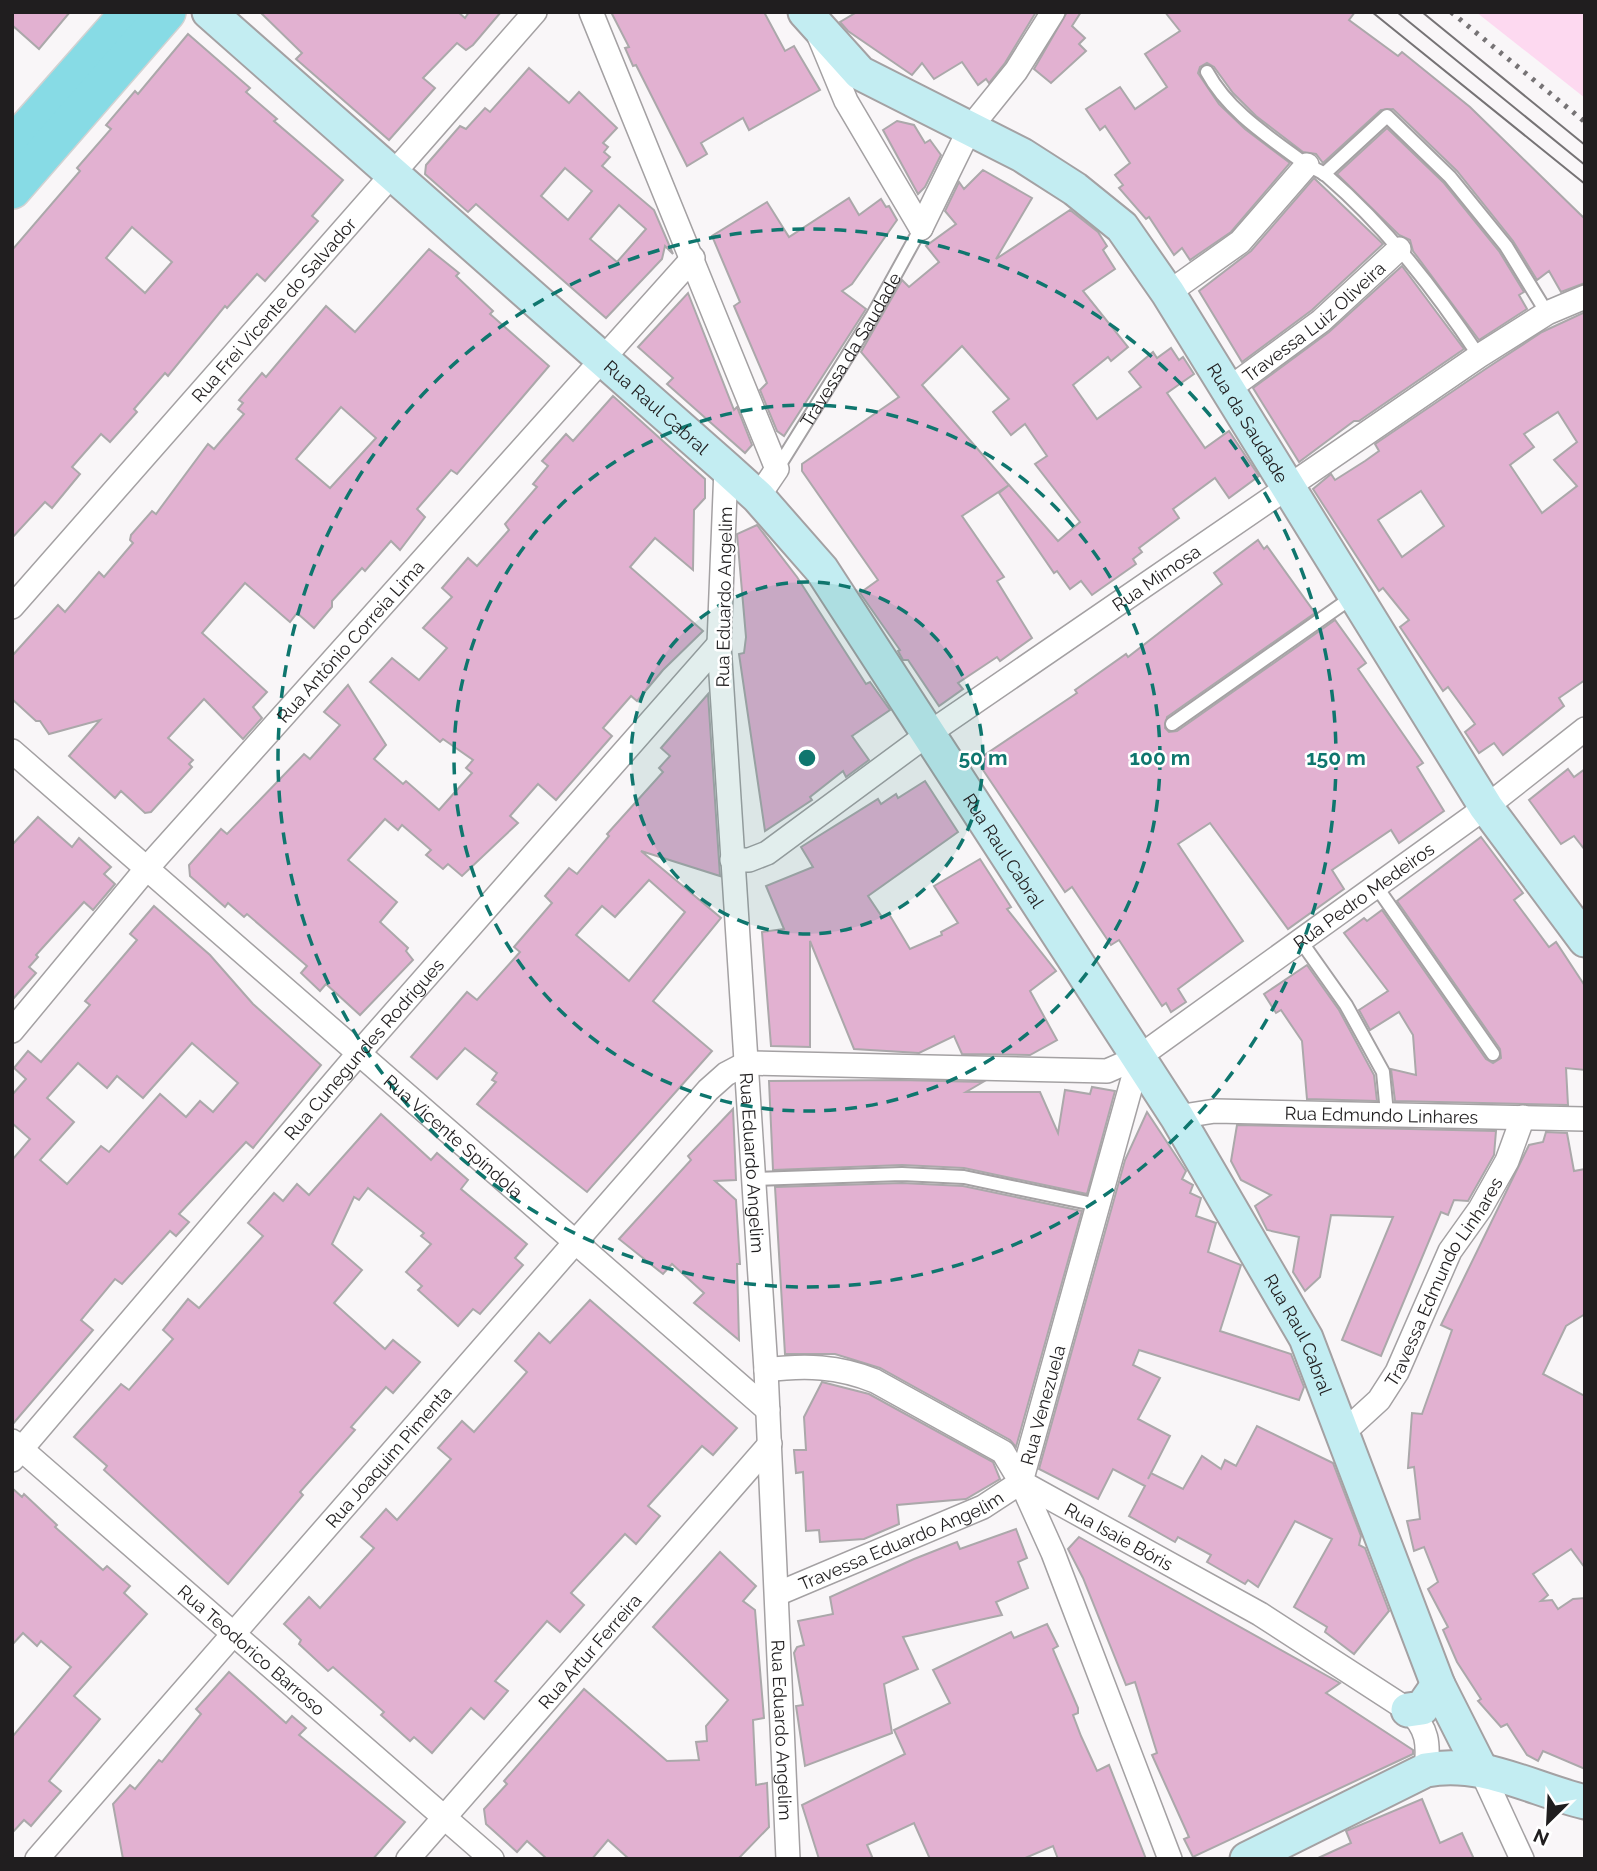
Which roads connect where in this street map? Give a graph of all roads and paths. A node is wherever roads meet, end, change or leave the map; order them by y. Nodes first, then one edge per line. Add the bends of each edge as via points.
1 (130, 12) edge
2 (167, 12) edge
3 (209, 12) edge
4 (535, 12) edge
5 (590, 12) edge
6 (1053, 12) edge
7 (810, 19) edge
8 (1208, 72) dead end
9 (970, 128) junction
10 (12, 146) edge
11 (1316, 169) junction
12 (393, 172) junction
13 (12, 190) edge
14 (920, 228) junction
15 (1399, 249) junction
16 (693, 258) junction
17 (1168, 293) junction
18 (1585, 297) edge
19 (1546, 313) junction
20 (1479, 356) junction
21 (603, 358) junction
22 (1226, 391) junction
23 (726, 468) junction
24 (777, 469) junction
25 (1289, 488) junction
26 (758, 497) junction
27 (1354, 595) junction
28 (12, 607) edge
29 (719, 644) junction
30 (1172, 724) dead end
31 (1585, 729) edge
32 (928, 734) junction
33 (12, 751) edge
34 (1486, 807) junction
35 (732, 860) junction
36 (147, 868) junction
37 (1376, 886) junction
38 (1300, 940) junction
39 (1585, 940) edge
40 (12, 1031) edge
41 (359, 1053) junction
42 (1493, 1054) dead end
43 (1139, 1057) junction
44 (747, 1063) junction
45 (1387, 1114) junction
46 (1177, 1117) junction
47 (1523, 1117) junction
48 (1585, 1119) edge
49 (754, 1180) junction
50 (1098, 1205) junction
51 (575, 1241) junction
52 (766, 1370) junction
53 (768, 1410) junction
54 (1343, 1433) junction
55 (770, 1444) junction
56 (15, 1450) edge
57 (1021, 1482) junction
58 (777, 1594) junction
59 (231, 1634) junction
60 (1438, 1685) junction
61 (1408, 1710) junction
62 (1480, 1768) junction
63 (1426, 1770) junction
64 (1585, 1802) edge
65 (445, 1817) junction
66 (784, 1855) edge
67 (37, 1859) edge
68 (408, 1859) edge
69 (492, 1859) edge
70 (1170, 1859) edge
71 (1247, 1859) edge
72 (1522, 1859) edge

1 - 10 main road
2 - 13 main road
3 - 12 main road, Rua Raul Cabral
4 - 12 street, Rua Frei Vicente do Salvador
5 - 16 street
6 - 9 street, Travessa da Saudade via 1016,71
7 - 9 main road, Rua da Saudade via 860,73
7 - 14 street via 846,101
8 - 11 lane via 1220,95
9 - 14 street, Travessa da Saudade
9 - 17 main road, Rua da Saudade via 1075,189 1122,227
11 - 15 lane
11 - 17 street via 1240,242
11 - 19 lane via 1387,116 1450,177 1498,236
12 - 21 main road, Rua Raul Cabral
12 - 28 street, Rua Frei Vicente do Salvador
14 - 24 lane, Travessa da Saudade via 873,315
15 - 20 lane via 1443,301
15 - 22 street, Travessa Luiz Oliveira via 1295,343
16 - 21 street, Rua Antônio Correia Lima
16 - 24 street
17 - 22 main road, Rua da Saudade
18 - 19 street, Rua Mimosa
19 - 20 street, Rua Mimosa
20 - 25 street, Rua Mimosa
21 - 23 main road, Rua Raul Cabral
21 - 36 street, Rua Antônio Correia Lima
22 - 25 main road, Rua da Saudade
23 - 26 main road, Rua Raul Cabral
23 - 29 street, Rua Eduardo Angelim
24 - 26 street, Rua Eduardo Angelim
25 - 27 main road, Rua da Saudade
25 - 32 street, Rua Mimosa
26 - 32 main road, Rua Raul Cabral via 822,570
27 - 30 lane
27 - 34 main road, Rua da Saudade
29 - 35 street, Rua Eduardo Angelim
29 - 41 street, Rua Cunegundes Rodrigues
31 - 34 street, Rua Pedro Medeiros
32 - 35 street, Rua Mimosa via 767,853
32 - 43 main road, Rua Raul Cabral
33 - 36 street, Rua Vicente Spíndola
34 - 37 street, Rua Pedro Medeiros
34 - 39 main road, Rua da Saudade
35 - 44 street, Rua Eduardo Angelim
36 - 40 street, Rua Antônio Correia Lima
36 - 41 street, Rua Vicente Spíndola
37 - 38 street, Rua Pedro Medeiros
37 - 42 lane
38 - 43 street, Rua Pedro Medeiros
38 - 45 lane via 1346,1005 1383,1072
41 - 51 street, Rua Vicente Spíndola
41 - 56 street, Rua Cunegundes Rodrigues
43 - 44 street via 1107,1071
43 - 46 main road, Rua Raul Cabral
43 - 50 street, Rua Venezuela
44 - 49 street, Rua Eduardo Angelim
44 - 51 street, Rua Joaquim Pimenta via 708,1090
45 - 46 street, Rua Edmundo Linhares via 1215,1111
45 - 47 street, Rua Edmundo Linhares
46 - 54 main road, Rua Raul Cabral via 1306,1338
47 - 48 street, Rua Edmundo Linhares
47 - 54 street, Travessa Edmundo Linhares via 1507,1161 1450,1251 1397,1372 1379,1400
49 - 50 lane via 902,1174 964,1177
49 - 52 street, Rua Eduardo Angelim
50 - 57 street, Rua Venezuela
51 - 53 street, Rua Vicente Spíndola
51 - 59 street, Rua Joaquim Pimenta
52 - 53 street, Rua Eduardo Angelim
52 - 57 street via 823,1367 875,1381 1003,1452
53 - 55 street, Rua Eduardo Angelim
54 - 60 main road, Rua Raul Cabral
55 - 58 street, Rua Eduardo Angelim
55 - 65 street, Rua Artur Ferreira
56 - 59 street, Rua Teodorico Barroso
57 - 58 street, Travessa Eduardo Angelim via 983,1507
57 - 61 street, Rua Isaie Bóris via 1260,1614
57 - 70 street, Rua Venezuela via 1054,1553
58 - 66 street, Rua Eduardo Angelim
59 - 65 street, Rua Teodorico Barroso
59 - 67 street, Rua Joaquim Pimenta
60 - 61 main road via 1422,1708
60 - 62 main road, Rua Raul Cabral
61 - 63 street, Rua Isaie Bóris via 1427,1734
62 - 63 main road
62 - 64 main road
62 - 72 street
63 - 71 main road
65 - 68 street, Rua Artur Ferreira
65 - 69 street, Rua Teodorico Barroso

